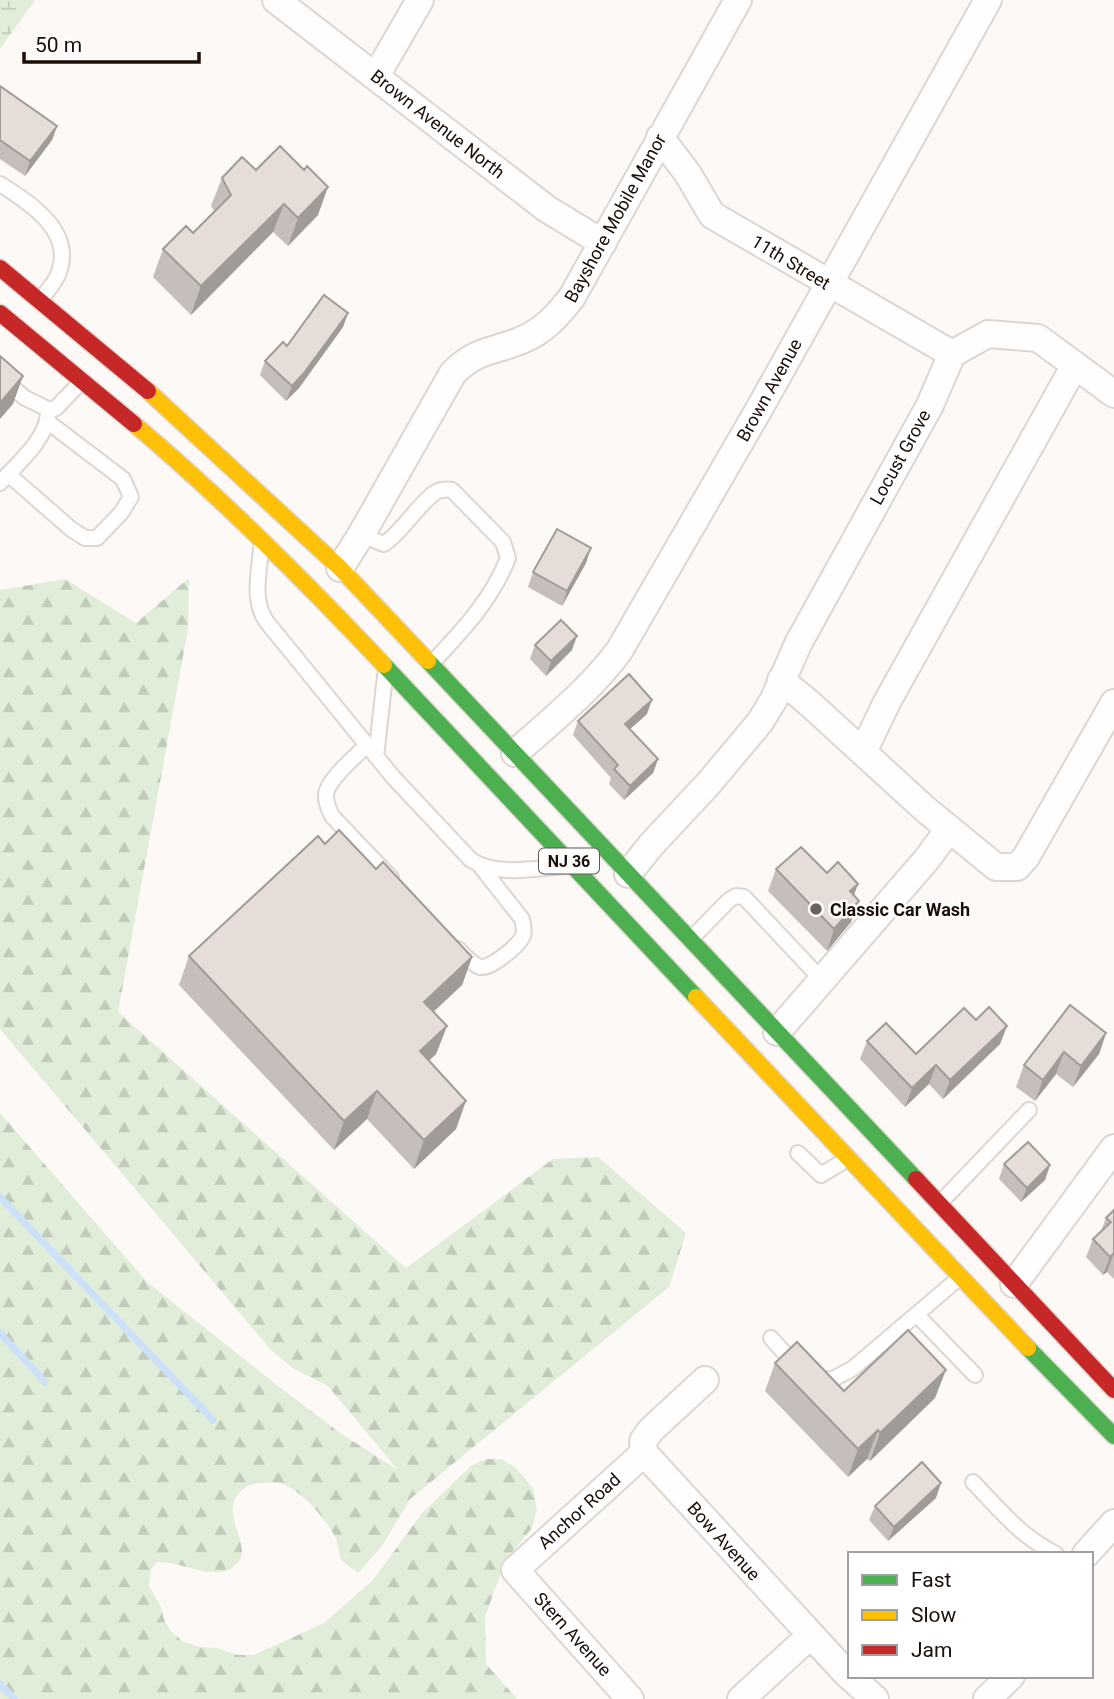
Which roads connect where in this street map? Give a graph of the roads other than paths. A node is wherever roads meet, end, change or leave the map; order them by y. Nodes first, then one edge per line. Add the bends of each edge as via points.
1 (276, 0) edge
2 (420, 0) edge
3 (738, 0) edge
4 (988, 0) edge
5 (376, 76) junction
6 (660, 138) junction
7 (0, 184) edge
8 (603, 243) junction
9 (0, 268) edge
10 (828, 284) junction
11 (40, 300) junction
12 (0, 313) edge
13 (952, 354) junction
14 (1075, 365) junction
15 (0, 377) edge
16 (83, 381) junction
17 (1114, 394) edge
18 (48, 416) junction
19 (4, 478) edge
20 (361, 535) junction
21 (262, 541) junction
22 (340, 568) junction
23 (431, 664) junction
24 (386, 668) junction
25 (781, 680) junction
26 (1114, 703) edge
27 (372, 751) junction
28 (863, 752) junction
29 (515, 753) junction
30 (949, 829) junction
31 (573, 866) junction
32 (481, 867) junction
33 (628, 874) junction
34 (405, 893) edge
35 (690, 940) junction
36 (451, 942) edge
37 (822, 980) junction
38 (777, 1032) junction
39 (1029, 1110) dead end
40 (1114, 1148) edge
41 (798, 1153) dead end
42 (848, 1158) junction
43 (939, 1204) junction
44 (960, 1277) junction
45 (1014, 1284) junction
46 (918, 1315) junction
47 (771, 1338) dead end
48 (975, 1374) dead end
49 (705, 1380) dead end
50 (1114, 1390) edge
51 (1114, 1436) edge
52 (644, 1453) junction
53 (973, 1482) dead end
54 (1114, 1524) edge
55 (1052, 1552) edge
56 (1088, 1552) edge
57 (515, 1570) joint
58 (811, 1635) junction
59 (848, 1675) edge
60 (852, 1678) edge
61 (1009, 1678) edge
62 (630, 1699) edge
63 (741, 1699) edge
64 (875, 1699) edge
65 (987, 1699) edge

1 - 5 street, Brown Avenue North
2 - 5 street
3 - 6 street, Bayshore Mobile Manor
4 - 10 street, Brown Avenue
5 - 8 street, Brown Avenue North via 547,209
6 - 8 street, Bayshore Mobile Manor
6 - 10 street, 11th Street via 712,215
7 - 11 lane via 32,205 55,230 63,255 59,275
8 - 20 street, Bayshore Mobile Manor via 558,316 525,339 466,360 453,373
9 - 11 highway, NJ 36
10 - 13 street, 11th Street
10 - 29 street, Brown Avenue via 619,651
11 - 22 highway, NJ 36 via 185,423
12 - 16 highway, NJ 36
13 - 14 street via 988,334 1038,338
13 - 25 street, Locust Grove
14 - 17 street
14 - 28 street
15 - 18 lane
16 - 18 lane
16 - 21 highway, NJ 36
18 - 19 lane via 33,446
18 - 19 lane via 122,480 131,497 121,513 97,538 85,538
20 - 22 street, Bayshore Mobile Manor
20 - 23 lane via 384,544 445,488 503,542 508,558 491,593
21 - 24 highway, NJ 36
21 - 27 lane via 259,609
22 - 23 highway, NJ 36
23 - 29 highway, NJ 36
24 - 27 lane
24 - 31 highway, NJ 36
25 - 28 street
25 - 33 street, Locust Grove via 760,722
26 - 30 street via 1017,867 996,867
27 - 32 lane
27 - 34 lane via 340,772 326,792 327,804 332,816
28 - 30 street
29 - 33 highway, NJ 36
30 - 37 street
31 - 32 lane
31 - 42 highway, NJ 36
32 - 36 lane via 522,919 522,937 493,966 480,967
33 - 35 highway, NJ 36
35 - 37 lane via 729,900 744,897
35 - 38 highway, NJ 36
37 - 38 street
38 - 43 highway, NJ 36
39 - 43 lane
40 - 45 street
41 - 42 lane via 821,1175
42 - 44 highway, NJ 36
43 - 45 highway, NJ 36
44 - 46 lane
44 - 51 highway, NJ 36
45 - 50 highway, NJ 36
46 - 47 lane via 833,1380 817,1381 802,1371
46 - 48 lane
49 - 52 street via 652,1430 643,1441
52 - 57 street, Anchor Road
52 - 58 street, Bow Avenue
53 - 55 lane via 1019,1531
54 - 56 street
57 - 62 street, Stern Avenue
58 - 59 street, Bow Avenue
58 - 63 street
60 - 64 street, Bow Avenue
61 - 65 street

